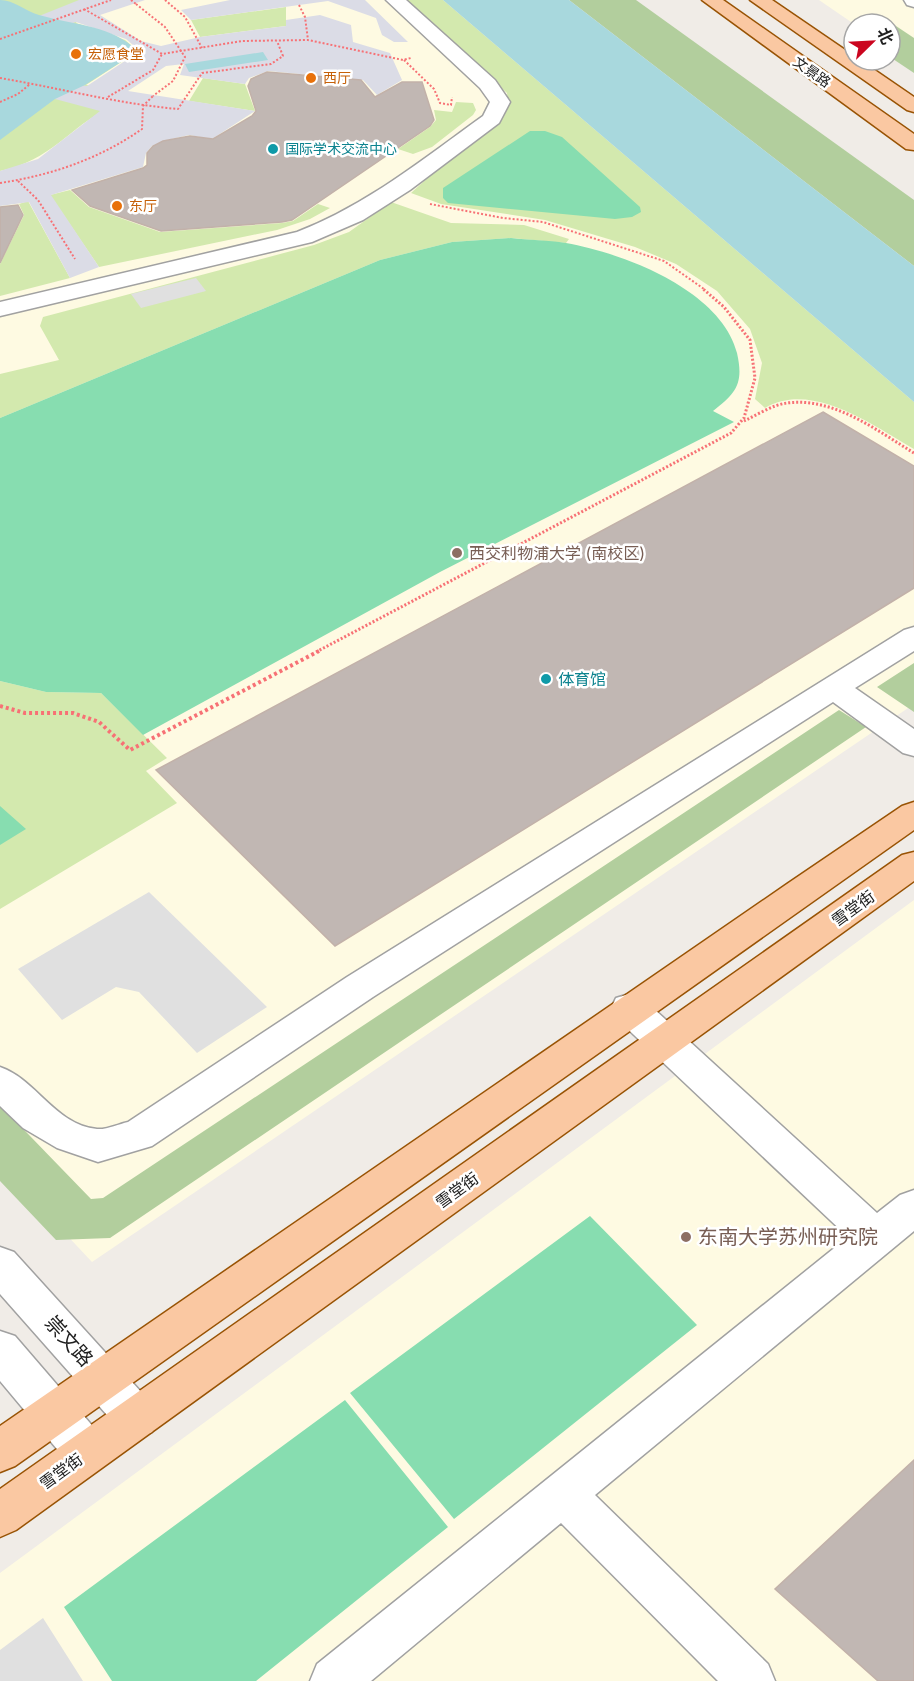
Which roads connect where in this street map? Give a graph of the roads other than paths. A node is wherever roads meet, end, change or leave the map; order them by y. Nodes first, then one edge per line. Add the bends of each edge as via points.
1 (395, 0) edge
2 (711, 0) edge
3 (759, 0) edge
4 (914, 106) edge
5 (914, 144) edge
6 (0, 309) edge
7 (914, 637) edge
8 (834, 688) junction
9 (914, 745) edge
10 (914, 814) edge
11 (914, 864) edge
12 (629, 1008) junction
13 (665, 1042) junction
14 (0, 1082) edge
15 (914, 1207) edge
16 (876, 1238) junction
17 (0, 1265) edge
18 (0, 1350) edge
19 (105, 1380) junction
20 (56, 1413) junction
21 (137, 1418) junction
22 (0, 1451) edge
23 (87, 1452) junction
24 (562, 1494) junction
25 (0, 1515) edge
26 (334, 1681) edge
27 (751, 1681) edge

1 - 6 street via 488,84 500,102 492,118 369,208 336,227
2 - 5 main road, 文景路
3 - 4 main road, 文景路
7 - 8 street
8 - 9 street
8 - 14 street via 360,987 139,1135 98,1146 70,1137 36,1117
10 - 12 main road
11 - 13 main road, 雪堂街
12 - 13 street
12 - 19 main road
13 - 16 street
13 - 21 main road, 雪堂街
15 - 16 street
16 - 24 street
17 - 19 street, 崇文路
18 - 20 street
19 - 20 main road
19 - 21 street, 崇文路
20 - 22 main road
20 - 23 street
21 - 23 main road, 雪堂街
23 - 25 main road, 雪堂街
24 - 26 street
24 - 27 street

